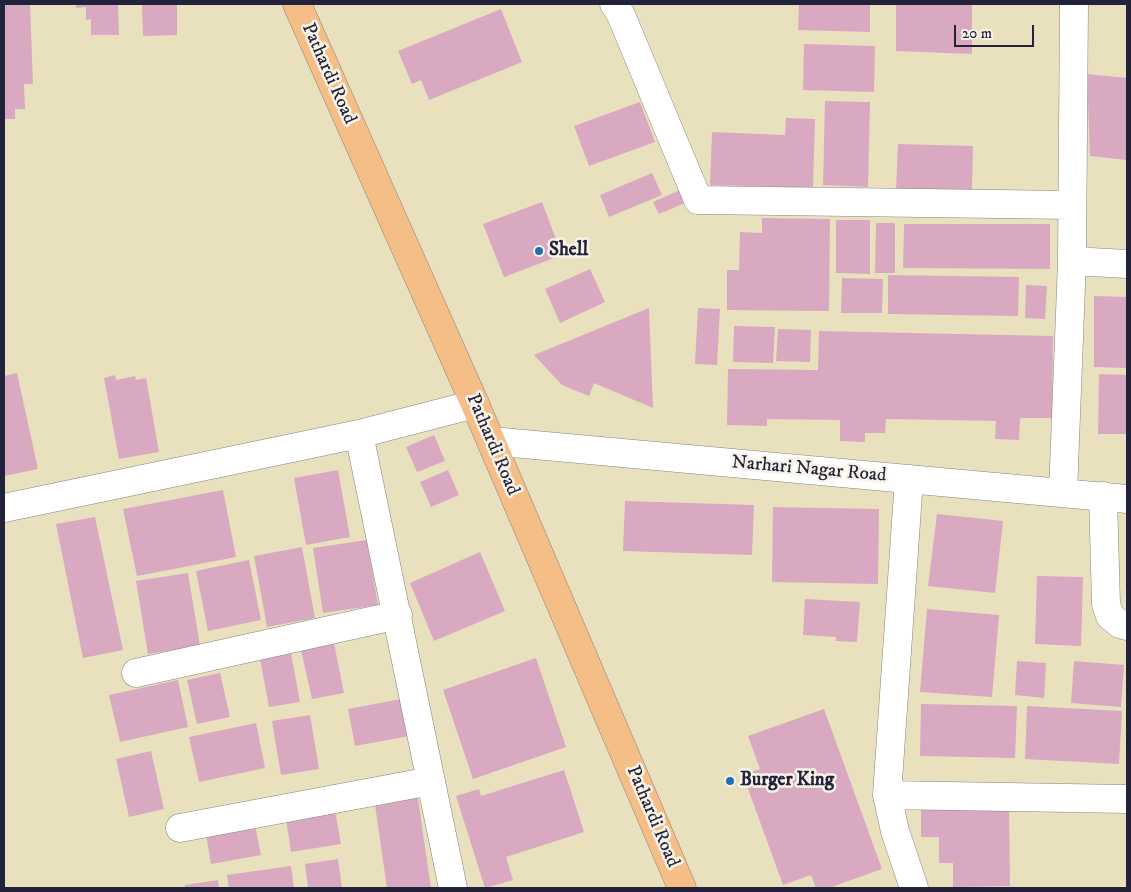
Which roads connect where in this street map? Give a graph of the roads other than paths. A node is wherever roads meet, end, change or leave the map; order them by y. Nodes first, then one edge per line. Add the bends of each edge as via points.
1 (297, 4) edge
2 (614, 4) edge
3 (1074, 4) edge
4 (1071, 205) junction
5 (1072, 261) junction
6 (1127, 264) edge
7 (475, 404) junction
8 (359, 434) junction
9 (491, 442) junction
10 (909, 479) junction
11 (1063, 493) junction
12 (1115, 498) edge
13 (4, 508) edge
14 (398, 615) junction
15 (1127, 626) edge
16 (136, 673) dead end
17 (431, 781) junction
18 (887, 795) junction
19 (1127, 799) edge
20 (180, 828) dead end
21 (453, 888) edge
22 (682, 888) edge
23 (914, 888) edge

1 - 7 main road, Pathardi Road
2 - 4 street via 622,16 698,200
3 - 4 street
4 - 5 street
5 - 6 street
5 - 11 street
7 - 8 street
7 - 9 main road, Pathardi Road
8 - 13 street
8 - 14 street
9 - 10 street, Narhari Nagar Road
9 - 22 main road, Pathardi Road
10 - 11 street, Narhari Nagar Road
10 - 18 street
11 - 12 street, Narhari Nagar Road
12 - 15 street via 1106,604 1110,616
14 - 16 street
14 - 17 street
17 - 20 street
17 - 21 street
18 - 19 street
18 - 23 street

